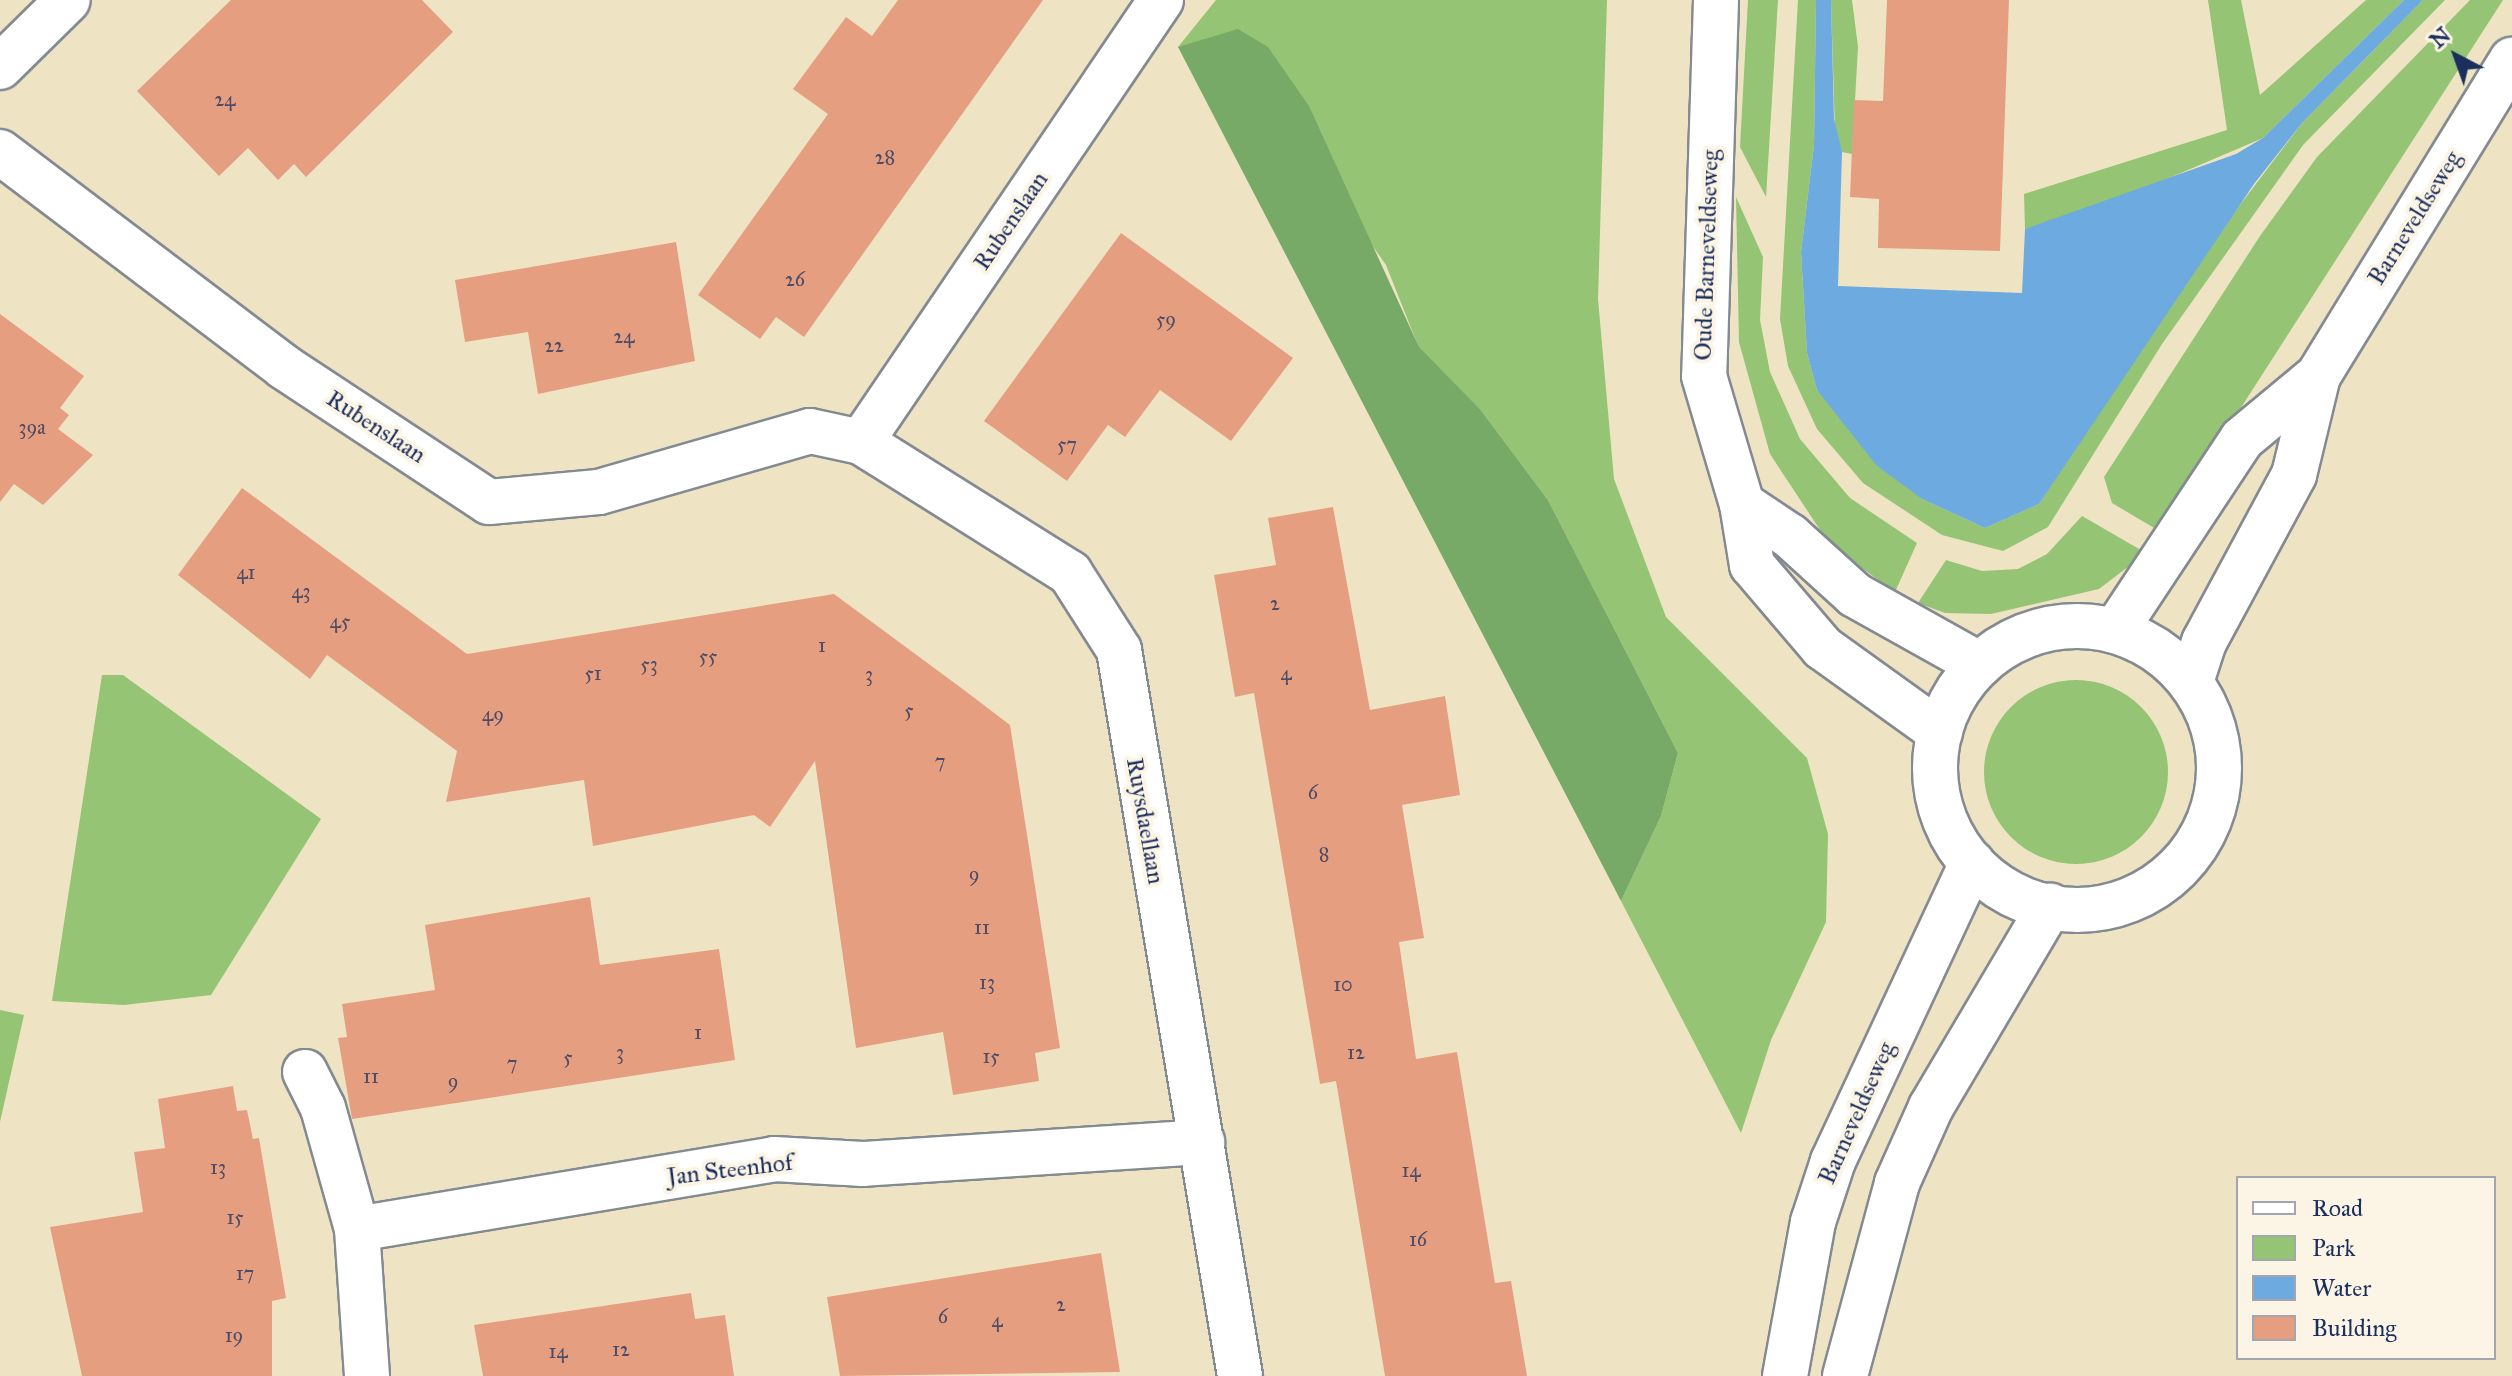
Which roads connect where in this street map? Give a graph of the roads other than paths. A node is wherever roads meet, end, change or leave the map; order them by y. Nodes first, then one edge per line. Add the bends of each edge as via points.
1 (68, 0) edge
2 (1161, 0) edge
3 (1716, 0) edge
4 (2512, 60) edge
5 (0, 67) edge
6 (0, 152) edge
7 (2318, 376) junction
8 (810, 431) joint
9 (861, 442) junction
10 (1742, 504) junction
11 (2115, 631) junction
12 (1980, 665) junction
13 (2191, 682) junction
14 (1940, 732) junction
15 (1972, 863) junction
16 (2050, 906) junction
17 (305, 1072) dead end
18 (1202, 1142) junction
19 (357, 1229) junction
20 (367, 1376) edge
21 (1240, 1376) edge
22 (1785, 1376) edge
23 (1845, 1376) edge

1 - 5 street
2 - 9 street, Rubenslaan
3 - 10 street, Oude Barneveldseweg via 1704,376
4 - 7 street, Barneveldseweg
6 - 8 street, Rubenslaan via 284,367 489,502 599,492
7 - 11 street, Barneveldseweg via 2242,439
7 - 13 street, Barneveldseweg via 2294,475 2204,642
8 - 9 street, Ruysdaellaan
9 - 18 street, Ruysdaellaan via 1070,573 1119,650
10 - 12 street via 1790,536 1855,595
10 - 14 street, Oude Barneveldseweg via 1752,565 1781,606 1823,648
11 - 12 street via 2057,627 2002,647
11 - 13 street via 2157,651
12 - 14 street
13 - 16 street via 2207,710 2220,773 2202,834 2169,876 2133,899 2102,908
14 - 15 street via 1937,794
15 - 16 street via 2009,893
15 - 22 street, Barneveldseweg via 1833,1161 1806,1252
16 - 23 street via 1931,1107 1897,1183
17 - 19 street via 323,1108
18 - 19 street, Jan Steenhof via 863,1164 774,1159
18 - 21 street, Ruysdaellaan
19 - 20 street

